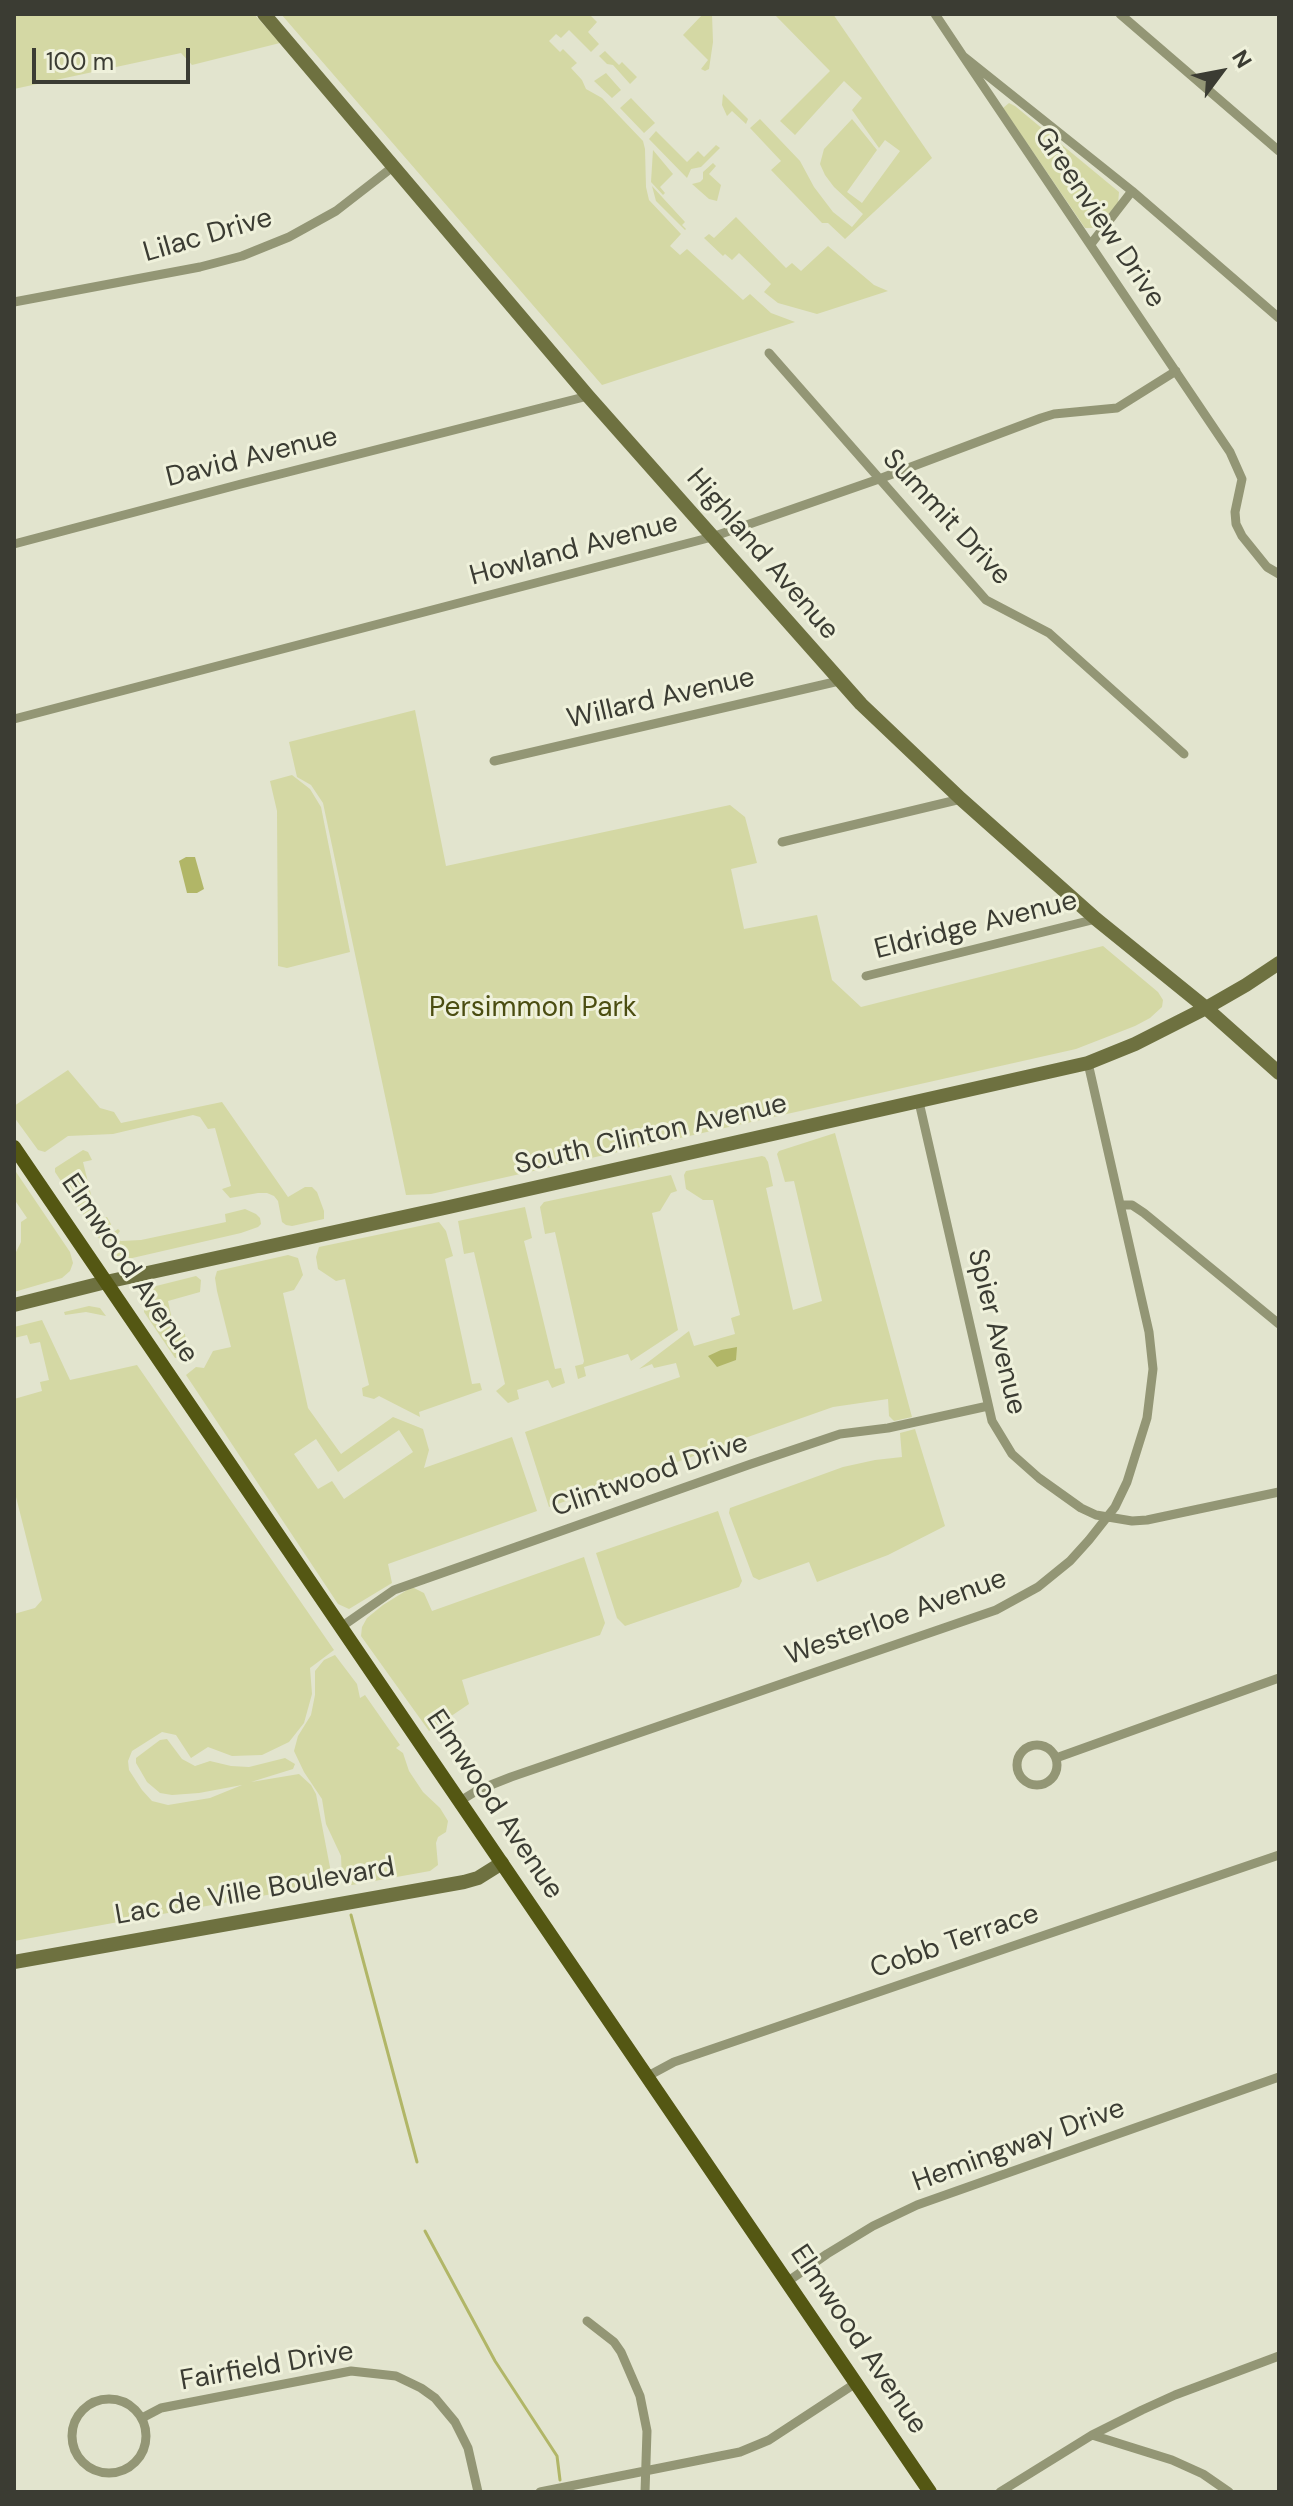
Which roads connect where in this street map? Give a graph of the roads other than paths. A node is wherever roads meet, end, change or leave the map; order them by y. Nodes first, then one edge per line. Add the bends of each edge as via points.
1 (264, 14) edge
2 (935, 14) edge
3 (1120, 14) edge
4 (963, 56) junction
5 (1279, 151) edge
6 (394, 166) junction
7 (1132, 191) junction
8 (1091, 244) junction
9 (14, 302) edge
10 (1279, 318) edge
11 (769, 353) dead end
12 (1176, 371) junction
13 (588, 396) junction
14 (879, 479) junction
15 (712, 537) junction
16 (14, 544) edge
17 (1279, 574) edge
18 (839, 681) junction
19 (14, 719) edge
20 (1184, 754) dead end
21 (494, 761) dead end
22 (961, 799) junction
23 (782, 842) dead end
24 (1096, 919) junction
25 (1279, 963) edge
26 (866, 976) dead end
27 (1206, 1008) junction
28 (1088, 1063) junction
29 (1279, 1073) edge
30 (919, 1102) junction
31 (14, 1147) edge
32 (1121, 1205) junction
33 (106, 1282) junction
34 (14, 1305) edge
35 (1279, 1324) edge
36 (988, 1406) junction
37 (1279, 1492) edge
38 (1108, 1517) junction
39 (341, 1627) junction
40 (1279, 1678) edge
41 (1056, 1758) junction
42 (460, 1801) junction
43 (1279, 1855) edge
44 (502, 1863) junction
45 (14, 1962) edge
46 (648, 2076) junction
47 (1279, 2077) edge
48 (787, 2282) junction
49 (587, 2321) dead end
50 (1279, 2356) edge
51 (856, 2383) junction
52 (142, 2418) junction
53 (1092, 2435) junction
54 (646, 2469) junction
55 (478, 2492) edge
56 (540, 2492) edge
57 (645, 2492) edge
58 (930, 2492) edge
59 (1000, 2492) edge
60 (1229, 2492) edge

1 - 6 street, Highland Avenue
2 - 4 street, Greenview Drive
3 - 5 street
4 - 7 street
4 - 8 street, Greenview Drive
6 - 9 street, Lilac Drive via 336,211 242,256
6 - 13 street, Highland Avenue
7 - 8 street
7 - 10 street
8 - 12 street, Greenview Drive
11 - 14 street, Summit Drive
12 - 14 street, Howland Avenue via 1117,408 1054,414
12 - 17 street, Greenview Drive via 1234,459 1242,479 1235,512 1242,536
13 - 15 street, Highland Avenue
13 - 16 street, David Avenue
14 - 15 street, Howland Avenue
14 - 20 street, Summit Drive via 986,600 1049,633
15 - 18 street, Highland Avenue
15 - 19 street, Howland Avenue
18 - 21 street, Willard Avenue
18 - 22 street, Highland Avenue
22 - 23 street
22 - 24 street, Highland Avenue
24 - 26 street, Eldridge Avenue
24 - 27 street, Highland Avenue
25 - 27 street, South Clinton Avenue
27 - 28 street, South Clinton Avenue
27 - 29 street, Highland Avenue
28 - 30 street, South Clinton Avenue
28 - 32 street, Westerloe Avenue
30 - 33 street, South Clinton Avenue
30 - 36 street, Spier Avenue
31 - 33 main road, Elmwood Avenue
32 - 35 street via 1144,1213
32 - 38 street, Westerloe Avenue via 1153,1369 1138,1448
33 - 34 street, South Clinton Avenue
33 - 39 main road, Elmwood Avenue
36 - 38 street, Spier Avenue via 1000,1438 1022,1464 1081,1508
36 - 39 street, Clintwood Drive via 840,1434 751,1464 394,1590
37 - 38 street, Spier Avenue via 1147,1520
38 - 42 street, Westerloe Avenue via 1054,1575 996,1610 511,1777
39 - 42 main road, Elmwood Avenue
40 - 41 street
41 - 41 street via 1056,1772 1041,1784 1028,1782 1019,1772 1018,1760 1030,1746 1043,1745
42 - 44 main road, Elmwood Avenue
43 - 46 street, Cobb Terrace via 674,2062
44 - 45 street, Lac de Ville Boulevard via 464,1882
44 - 46 main road, Elmwood Avenue
46 - 48 main road, Elmwood Avenue
47 - 48 street, Hemingway Drive via 917,2205 873,2226
48 - 51 main road, Elmwood Avenue
49 - 54 street via 614,2342 640,2396 647,2431
50 - 53 street via 1175,2395
51 - 54 street via 754,2447
51 - 58 main road, Elmwood Avenue
52 - 52 street via 112,2399 89,2405 74,2424 80,2458 109,2473 130,2467 144,2450
52 - 55 street, Fairfield Drive via 198,2399 351,2371 396,2376 435,2398 455,2422 468,2448
53 - 59 street
53 - 60 street via 1189,2467
54 - 56 street
54 - 57 street

